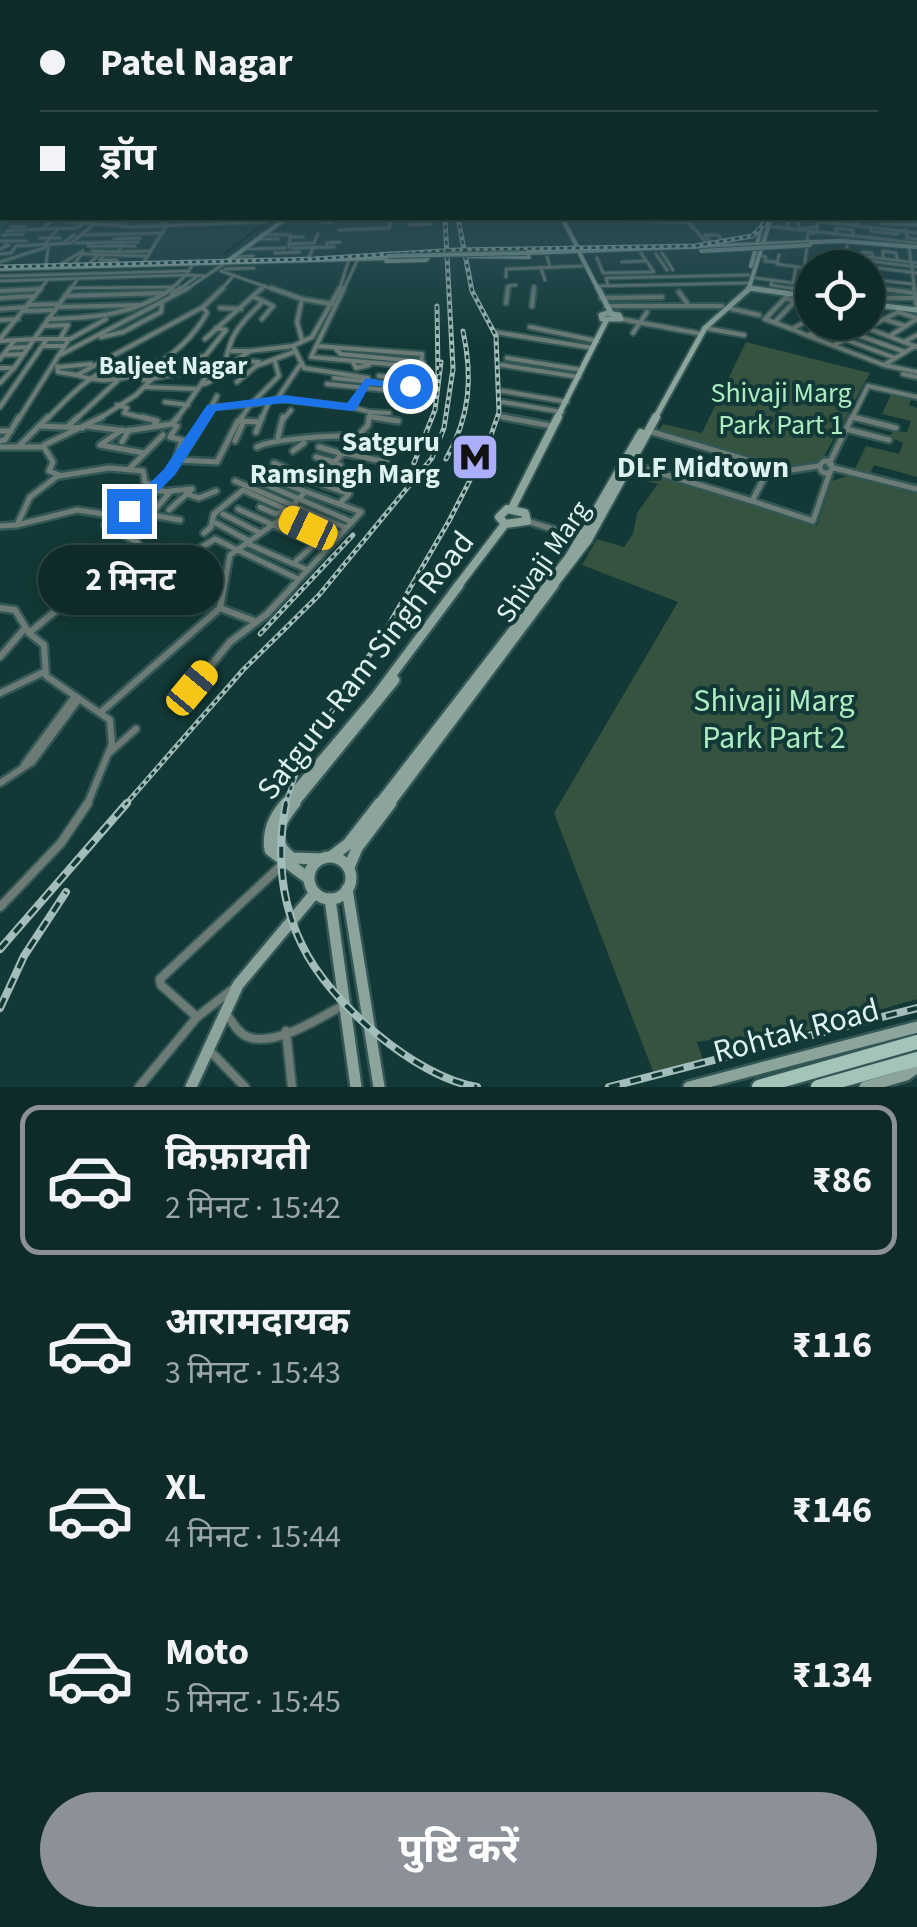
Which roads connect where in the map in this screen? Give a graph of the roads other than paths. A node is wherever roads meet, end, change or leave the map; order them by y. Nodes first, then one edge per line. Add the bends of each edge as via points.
1 (88, 240) edge
2 (4, 241) edge
3 (50, 241) junction
4 (74, 241) junction
5 (78, 241) edge
6 (92, 241) edge
7 (142, 241) edge
8 (156, 241) edge
9 (156, 241) edge
10 (252, 241) edge
11 (252, 241) edge
12 (289, 241) edge
13 (315, 241) edge
14 (571, 241) edge
15 (712, 241) edge
16 (742, 241) edge
17 (761, 241) edge
18 (776, 241) edge
19 (806, 241) edge
20 (885, 241) edge
21 (340, 242) dead end
22 (137, 243) junction
23 (111, 244) junction
24 (786, 244) junction
25 (868, 244) junction
26 (805, 245) junction
27 (334, 246) dead end
28 (719, 246) junction
29 (847, 246) junction
30 (917, 246) edge
31 (327, 247) junction
32 (243, 248) junction
33 (313, 248) junction
34 (321, 249) dead end
35 (288, 250) junction
36 (805, 250) edge
37 (847, 250) edge
38 (909, 250) junction
39 (885, 251) edge
40 (299, 252) dead end
41 (638, 252) junction
42 (760, 252) junction
43 (778, 252) junction
44 (82, 253) junction
45 (275, 253) dead end
46 (576, 253) junction
47 (659, 253) junction
48 (67, 256) dead end
49 (253, 256) dead end
50 (547, 256) junction
51 (388, 257) junction
52 (309, 258) junction
53 (333, 258) junction
54 (498, 258) junction
55 (596, 258) dead end
56 (144, 259) junction
57 (74, 260) junction
58 (349, 260) junction
59 (357, 261) junction
60 (646, 261) junction
61 (46, 262) junction
62 (622, 262) dead end
63 (777, 262) junction
64 (898, 262) junction
65 (115, 263) junction
66 (225, 263) junction
67 (90, 264) junction
68 (909, 264) junction
69 (63, 265) junction
70 (885, 265) edge
71 (584, 266) junction
72 (600, 266) junction
73 (795, 266) edge
74 (550, 267) junction
75 (564, 267) junction
76 (32, 268) junction
77 (254, 268) dead end
78 (500, 268) junction
79 (541, 268) junction
80 (885, 268) edge
81 (18, 269) junction
82 (189, 270) junction
83 (670, 270) dead end
84 (0, 271) edge
85 (915, 271) edge
86 (795, 272) edge
87 (60, 274) junction
88 (132, 274) junction
89 (26, 275) junction
90 (105, 275) junction
91 (234, 275) junction
92 (567, 275) dead end
93 (13, 276) junction
94 (156, 276) junction
95 (199, 276) junction
96 (209, 276) junction
97 (506, 278) dead end
98 (78, 279) junction
99 (794, 279) joint
100 (48, 280) junction
101 (545, 280) dead end
102 (772, 280) junction
103 (8, 281) junction
104 (885, 281) edge
105 (749, 282) junction
106 (890, 282) junction
107 (516, 284) dead end
108 (912, 284) junction
109 (265, 286) junction
110 (534, 286) dead end
111 (596, 286) junction
112 (71, 288) junction
113 (96, 288) junction
114 (40, 289) junction
115 (276, 289) junction
116 (885, 289) edge
117 (148, 290) junction
118 (890, 290) junction
119 (127, 291) junction
120 (795, 291) edge
121 (679, 292) dead end
122 (0, 293) edge
123 (164, 294) junction
124 (795, 294) edge
125 (90, 295) junction
126 (915, 295) edge
127 (34, 296) junction
128 (66, 296) junction
129 (787, 296) junction
130 (254, 297) junction
131 (601, 298) junction
132 (885, 298) edge
133 (263, 299) junction
134 (302, 299) junction
135 (506, 302) dead end
136 (332, 304) junction
137 (666, 304) junction
138 (686, 304) junction
139 (141, 305) junction
140 (82, 306) junction
141 (112, 306) junction
142 (532, 306) dead end
143 (885, 306) edge
144 (57, 307) junction
145 (211, 307) dead end
146 (724, 307) junction
147 (0, 308) edge
148 (27, 308) junction
149 (220, 308) dead end
150 (240, 309) junction
151 (204, 310) junction
152 (906, 311) junction
153 (647, 312) dead end
154 (885, 312) edge
155 (770, 314) junction
156 (608, 315) junction
157 (759, 315) dead end
158 (781, 316) junction
159 (917, 316) edge
160 (107, 317) junction
161 (886, 317) junction
162 (262, 318) dead end
163 (622, 319) joint
164 (0, 320) edge
165 (18, 320) junction
166 (115, 320) junction
167 (71, 321) junction
168 (46, 322) junction
169 (640, 322) junction
170 (775, 322) junction
171 (123, 326) dead end
172 (905, 326) junction
173 (11, 327) junction
174 (530, 327) dead end
175 (795, 327) edge
176 (0, 328) edge
177 (216, 328) junction
178 (792, 329) junction
179 (795, 330) edge
180 (702, 331) junction
181 (118, 332) junction
182 (495, 332) dead end
183 (632, 333) dead end
184 (744, 335) dead end
185 (885, 335) edge
186 (917, 335) edge
187 (890, 337) junction
188 (34, 339) junction
189 (48, 339) junction
190 (60, 339) junction
191 (70, 339) junction
192 (204, 339) dead end
193 (0, 340) edge
194 (15, 340) junction
195 (88, 340) junction
196 (302, 340) junction
197 (822, 340) edge
198 (842, 340) edge
199 (847, 340) edge
200 (873, 340) edge
201 (904, 342) junction
202 (880, 343) junction
203 (595, 344) junction
204 (858, 344) junction
205 (834, 345) junction
206 (43, 346) junction
207 (65, 346) junction
208 (317, 346) junction
209 (29, 347) junction
210 (334, 347) junction
211 (916, 347) edge
212 (8, 348) junction
213 (294, 349) junction
214 (870, 349) junction
215 (846, 350) junction
216 (232, 351) dead end
217 (385, 351) junction
218 (250, 352) junction
219 (905, 352) junction
220 (24, 354) junction
221 (226, 355) junction
222 (858, 355) junction
223 (58, 356) junction
224 (205, 356) junction
225 (1, 358) edge
226 (380, 358) junction
227 (507, 358) dead end
228 (895, 358) junction
229 (194, 360) junction
230 (245, 360) dead end
231 (19, 361) junction
232 (154, 362) junction
233 (227, 362) junction
234 (267, 362) junction
235 (275, 362) junction
236 (423, 362) junction
237 (94, 363) junction
238 (374, 364) junction
239 (165, 365) junction
240 (300, 365) junction
241 (502, 365) dead end
242 (884, 365) junction
243 (52, 366) junction
244 (59, 367) junction
245 (14, 368) junction
246 (412, 368) junction
247 (0, 372) edge
248 (180, 373) junction
249 (208, 373) junction
250 (580, 374) junction
251 (917, 374) edge
252 (8, 375) junction
253 (78, 375) junction
254 (378, 376) dead end
255 (334, 378) dead end
256 (85, 379) junction
257 (367, 379) junction
258 (120, 380) junction
259 (237, 382) dead end
260 (144, 384) junction
261 (328, 384) dead end
262 (410, 385) dead end
263 (1, 386) edge
264 (267, 386) junction
265 (199, 387) junction
266 (362, 388) junction
267 (285, 389) junction
268 (12, 390) junction
269 (387, 390) dead end
270 (502, 391) dead end
271 (218, 396) dead end
272 (917, 398) edge
273 (278, 400) junction
274 (165, 402) dead end
275 (269, 402) junction
276 (502, 402) dead end
277 (567, 402) junction
278 (188, 405) junction
279 (250, 405) junction
280 (384, 405) dead end
281 (0, 406) edge
282 (117, 406) junction
283 (351, 407) junction
284 (212, 408) junction
285 (291, 410) dead end
286 (562, 412) junction
287 (372, 413) junction
288 (389, 413) dead end
289 (852, 417) junction
290 (502, 418) dead end
291 (242, 421) junction
292 (398, 421) dead end
293 (260, 422) junction
294 (172, 424) junction
295 (154, 425) junction
296 (41, 426) junction
297 (68, 426) junction
298 (555, 426) junction
299 (85, 427) junction
300 (846, 428) junction
301 (896, 428) dead end
302 (122, 430) junction
303 (129, 430) junction
304 (0, 431) edge
305 (11, 431) junction
306 (649, 431) junction
307 (256, 432) dead end
308 (163, 436) dead end
309 (278, 437) junction
310 (357, 438) junction
311 (372, 438) dead end
312 (889, 440) dead end
313 (234, 441) dead end
314 (306, 441) junction
315 (122, 442) dead end
316 (1, 444) edge
317 (19, 446) junction
318 (41, 446) junction
319 (372, 446) dead end
320 (257, 447) dead end
321 (319, 447) dead end
322 (293, 450) dead end
323 (144, 453) junction
324 (343, 453) junction
325 (316, 457) dead end
326 (176, 460) junction
327 (334, 462) junction
328 (386, 462) dead end
329 (274, 463) dead end
330 (630, 464) junction
331 (770, 467) junction
332 (130, 468) junction
333 (831, 468) junction
334 (286, 469) junction
335 (308, 471) dead end
336 (334, 472) junction
337 (58, 476) junction
338 (274, 480) junction
339 (235, 481) dead end
340 (324, 485) junction
341 (153, 488) junction
342 (917, 489) edge
343 (170, 491) junction
344 (216, 491) dead end
345 (306, 492) junction
346 (186, 494) junction
347 (298, 498) junction
348 (752, 501) junction
349 (339, 504) junction
350 (260, 507) dead end
351 (238, 509) dead end
352 (516, 509) junction
353 (169, 510) dead end
354 (285, 510) junction
355 (129, 511) junction
356 (246, 513) junction
357 (150, 514) junction
358 (223, 514) dead end
359 (110, 515) junction
360 (180, 520) dead end
361 (236, 521) junction
362 (526, 521) junction
363 (352, 522) junction
364 (216, 523) dead end
365 (17, 525) junction
366 (272, 525) junction
367 (510, 525) junction
368 (0, 526) edge
369 (225, 528) junction
370 (343, 531) junction
371 (204, 533) dead end
372 (260, 533) junction
373 (585, 540) junction
374 (334, 541) junction
375 (248, 542) junction
376 (315, 544) junction
377 (326, 549) junction
378 (234, 550) junction
379 (142, 551) junction
380 (272, 554) junction
381 (188, 556) junction
382 (262, 563) junction
383 (294, 563) junction
384 (308, 570) junction
385 (298, 580) junction
386 (164, 601) dead end
387 (0, 608) edge
388 (220, 608) junction
389 (254, 622) junction
390 (27, 630) junction
391 (0, 657) edge
392 (44, 672) junction
393 (192, 688) dead end
394 (0, 693) edge
395 (77, 698) junction
396 (101, 712) junction
397 (136, 729) dead end
398 (109, 753) junction
399 (0, 782) edge
400 (327, 858) junction
401 (285, 862) junction
402 (350, 866) junction
403 (308, 878) junction
404 (348, 888) junction
405 (314, 894) junction
406 (330, 898) junction
407 (0, 907) edge
408 (238, 985) junction
409 (344, 1005) junction
410 (224, 1010) junction
411 (197, 1017) junction
412 (917, 1027) edge
413 (286, 1032) junction
414 (917, 1042) edge
415 (207, 1048) junction
416 (917, 1063) edge
417 (139, 1087) edge
418 (191, 1087) edge
419 (246, 1087) edge
420 (292, 1087) edge
421 (356, 1087) edge
422 (380, 1087) edge
423 (688, 1087) edge
424 (759, 1087) edge
425 (818, 1087) edge
426 (864, 1087) edge

1 - 23 street via 88,246
2 - 3 street via 11,253 16,246
3 - 4 street
3 - 4 street
3 - 61 street
3 - 84 street
4 - 5 street
6 - 23 street
7 - 22 street
8 - 56 street
9 - 56 street
10 - 66 main road
11 - 32 main road
12 - 35 street
13 - 35 street
14 - 46 main road
15 - 28 street
16 - 28 main road
17 - 42 main road
18 - 24 main road
19 - 26 street
20 - 30 street
21 - 31 street
22 - 23 street
22 - 23 street
22 - 23 street
22 - 56 street
23 - 44 street
23 - 56 street
23 - 65 street via 100,260
23 - 67 street
24 - 26 main road
24 - 42 main road
25 - 26 main road
25 - 29 main road
25 - 30 main road
25 - 38 main road
26 - 29 main road
26 - 36 street
26 - 41 main road, bridge
26 - 43 main road
27 - 31 street
28 - 41 main road
28 - 42 main road
28 - 42 main road
28 - 47 main road
29 - 37 street
30 - 38 main road
31 - 33 street
32 - 35 street
32 - 66 main road
33 - 34 street
33 - 35 street
33 - 52 street
35 - 40 street
35 - 45 street
35 - 52 main road
35 - 66 main road
38 - 68 street
39 - 64 street via 896,253
41 - 46 main road
41 - 47 main road
41 - 60 street
42 - 43 main road
42 - 63 street via 765,261
42 - 105 main road
43 - 63 street
44 - 57 street
44 - 69 street
46 - 50 main road
46 - 51 main road, bridge
46 - 54 main road via 469,254
46 - 71 main road
47 - 83 street
48 - 61 street
49 - 66 street
50 - 54 main road
50 - 74 street
51 - 53 main road
51 - 58 main road
52 - 53 main road
53 - 58 main road
53 - 59 main road via 430,258
53 - 66 main road
54 - 78 street
55 - 72 street
56 - 65 main road
56 - 66 main road
56 - 67 main road
56 - 82 main road
56 - 88 street
57 - 67 main road
57 - 69 main road
58 - 59 main road
58 - 136 street
59 - 208 street
60 - 62 street
60 - 72 street via 654,272 603,272
61 - 69 main road
61 - 84 main road
63 - 73 street
64 - 68 street
64 - 70 street
65 - 69 main road
65 - 90 street
66 - 77 street
66 - 82 main road
66 - 91 street
66 - 96 street
68 - 85 street
69 - 76 main road
69 - 87 street
71 - 72 street
71 - 75 street
71 - 111 main road
71 - 156 main road
74 - 75 street
74 - 79 street
75 - 92 street
76 - 81 main road
76 - 89 street
78 - 79 street
78 - 97 street
79 - 101 street
80 - 85 street
81 - 84 main road
81 - 93 street
82 - 88 street
82 - 94 street
82 - 95 street
82 - 123 street
84 - 93 street
84 - 103 street
85 - 108 street
86 - 99 street
87 - 89 street
87 - 90 street
88 - 90 street
88 - 94 street
88 - 119 street
89 - 93 street
90 - 98 street
90 - 113 street
91 - 109 street
91 - 151 street
93 - 103 street
94 - 117 street
95 - 96 street
95 - 123 street
96 - 123 street
98 - 100 street
98 - 112 street
99 - 102 street
100 - 103 street
100 - 114 street
102 - 105 street
102 - 120 street
103 - 122 street
104 - 106 street
105 - 111 street
105 - 129 main road
105 - 146 main road, Shivaji Marg
106 - 108 street
106 - 118 street
107 - 135 street via 508,286
108 - 126 street
109 - 115 street
109 - 130 street
110 - 142 street
111 - 131 main road
112 - 113 street
112 - 128 street
113 - 119 street
113 - 125 street
114 - 122 street
114 - 127 street
115 - 133 street
115 - 134 street
116 - 118 street
117 - 119 street
117 - 123 street
117 - 123 street
117 - 139 street
118 - 126 street
119 - 125 street
119 - 141 street
121 - 138 street
122 - 127 street
123 - 139 street
123 - 166 street
123 - 181 street via 161,312
123 - 195 street
124 - 129 main road
125 - 128 street
125 - 140 street
126 - 132 street
126 - 159 street
127 - 148 street
128 - 144 street
129 - 155 street
129 - 158 street via 795,301
130 - 133 street
130 - 150 street
131 - 137 street via 661,295
131 - 156 main road
133 - 162 street via 274,306
133 - 221 street via 233,331
134 - 136 street
134 - 196 street via 296,322
136 - 196 street via 312,338
137 - 138 street
137 - 156 street
138 - 146 street
139 - 141 street
139 - 166 street
140 - 141 street
140 - 144 street
140 - 167 street
141 - 160 street
143 - 152 main road
144 - 148 street
144 - 168 street
145 - 151 street
146 - 157 street
146 - 180 main road, Shivaji Marg
147 - 148 street
148 - 165 street
149 - 150 street
150 - 177 street
151 - 232 street via 191,337
151 - 237 street
152 - 159 main road
152 - 161 street
153 - 169 street
154 - 161 street
155 - 158 street
155 - 170 street via 765,319
156 - 163 main road
156 - 203 main road
156 - 352 main road
158 - 170 street
159 - 172 street
160 - 166 street
160 - 167 street
160 - 191 street
161 - 172 street
163 - 169 street
164 - 165 street
165 - 173 street
167 - 168 street
167 - 168 street
167 - 190 street
168 - 188 street
169 - 180 street
169 - 183 street
170 - 178 street
171 - 181 street
172 - 187 street
173 - 176 street
173 - 193 street
174 - 203 street
175 - 178 street
177 - 192 street
177 - 224 street via 226,330
178 - 179 street
180 - 184 street
180 - 306 main road, Shivaji Marg
180 - 373 main road, Shivaji Marg
181 - 195 street
182 - 203 street
185 - 187 street
186 - 201 street
187 - 201 street
187 - 202 street
188 - 189 street
188 - 194 street
188 - 209 street
189 - 190 street
189 - 206 street
190 - 191 street
191 - 207 street
193 - 194 street
194 - 212 street
195 - 223 street
196 - 213 street
197 - 205 street
198 - 205 street
199 - 204 street
200 - 202 street
201 - 211 street
202 - 219 street
203 - 250 main road
204 - 214 street
204 - 215 street
205 - 215 street
206 - 207 street
206 - 268 street
207 - 223 street
208 - 210 street
208 - 238 street via 312,358 353,362 361,369
209 - 212 street
209 - 220 street
210 - 217 street
210 - 226 street via 341,354
211 - 219 street
212 - 225 street
213 - 218 street
213 - 235 street
213 - 240 street
214 - 222 street
214 - 228 street
215 - 222 street
216 - 218 street
217 - 226 street
217 - 236 street via 422,354
218 - 233 street
219 - 228 street
220 - 225 street
220 - 231 street
221 - 224 street
221 - 233 street
222 - 242 street
223 - 243 street
224 - 229 street
225 - 231 street
226 - 236 street
226 - 238 street
227 - 250 street
228 - 242 street
229 - 239 street
229 - 248 street
230 - 234 street
231 - 245 street
232 - 239 street
232 - 256 street via 133,360
232 - 258 street
233 - 249 street
233 - 265 street via 214,381
234 - 235 street
234 - 259 street via 247,368
235 - 264 street via 279,376
236 - 246 street
237 - 244 street
237 - 253 street
238 - 246 street
239 - 260 street
240 - 257 street
240 - 267 street
241 - 250 street
242 - 251 street
243 - 244 street
243 - 305 street
244 - 253 street
245 - 247 street
245 - 252 street
246 - 254 street via 407,379
247 - 252 street
248 - 249 street
248 - 260 street
249 - 265 street
250 - 277 main road
252 - 263 street
253 - 256 street
255 - 257 street
256 - 258 street
256 - 296 street
257 - 262 street
257 - 266 street
258 - 297 street
260 - 265 street
260 - 282 street
261 - 266 street
263 - 268 street
264 - 267 street
264 - 279 street
265 - 278 street
266 - 269 street
266 - 283 street
267 - 273 street
268 - 281 street
270 - 277 street
271 - 284 street
272 - 289 street via 869,386
273 - 275 street
273 - 283 street
274 - 278 street
275 - 279 street
275 - 293 street
276 - 286 street
277 - 286 main road
278 - 294 street
279 - 284 street
279 - 291 street
280 - 287 street
282 - 295 street via 157,420
282 - 299 street
283 - 287 street
284 - 326 street
285 - 309 street
286 - 298 main road
287 - 288 street
287 - 292 street
287 - 310 street
289 - 300 street
289 - 301 street
290 - 298 street
291 - 293 street
291 - 313 street
291 - 326 street via 218,462
293 - 307 street
294 - 295 street
294 - 326 street via 178,426 170,437 182,440
295 - 303 street
296 - 297 street
296 - 317 street
297 - 299 street
298 - 352 main road
299 - 302 street
299 - 318 street
300 - 312 street
300 - 333 street
302 - 303 street
302 - 323 street via 100,446
303 - 315 street
304 - 305 street
305 - 316 street
306 - 330 main road, Shivaji Marg
306 - 331 street
308 - 323 street
309 - 314 street
309 - 320 street
310 - 311 street
310 - 314 street via 331,432
310 - 319 street
310 - 324 street
314 - 322 street
316 - 317 street
317 - 318 street
318 - 337 street via 52,459 49,471
321 - 324 street
323 - 332 street
324 - 327 street
324 - 328 street
325 - 327 street
326 - 341 street
327 - 336 street via 340,465
329 - 334 street
330 - 348 street
330 - 373 main road, Shivaji Marg
331 - 333 street
331 - 348 street
332 - 337 street
332 - 341 street via 143,471
333 - 342 street
333 - 348 street via 814,521
334 - 338 street
334 - 340 street
335 - 336 street
336 - 340 street
337 - 365 street via 30,498
338 - 345 street
338 - 347 street via 256,476
339 - 354 street
340 - 349 street via 349,494
341 - 343 street
341 - 355 street
343 - 346 street via 192,489
343 - 357 street
344 - 346 street via 200,498
345 - 347 street
345 - 349 street
346 - 353 street
347 - 354 street
347 - 363 street
349 - 363 street via 362,512
350 - 354 street via 276,514
351 - 356 street
352 - 362 main road
352 - 367 main road via 500,514
354 - 366 street
354 - 370 street
354 - 371 street via 243,490 214,514
354 - 374 street
355 - 357 street
355 - 359 street
356 - 361 street
356 - 366 street
357 - 360 street
358 - 361 street
359 - 365 street via 77,510
359 - 379 street via 105,525
361 - 369 street
361 - 372 street
362 - 367 main road
362 - 373 street
363 - 370 street
364 - 369 street
365 - 368 street
366 - 372 street
366 - 376 street
367 - 400 main road, Satguru Ram Singh Road via 382,699 282,818 276,835 288,856 306,864
367 - 401 main road, Satguru Ram Singh Road via 276,815 270,850
369 - 375 street
370 - 374 street
372 - 375 street
373 - 400 main road, Shivaji Marg via 348,844
373 - 402 main road, Shivaji Marg
374 - 377 street
375 - 378 street
375 - 380 street
376 - 377 street
376 - 383 street
377 - 384 street
378 - 381 street via 212,539
378 - 382 street
378 - 388 street
379 - 381 street
379 - 390 street via 89,569 70,599
380 - 382 street
380 - 383 street
381 - 386 street
382 - 385 street
383 - 384 street
384 - 385 street
385 - 389 street
387 - 390 street via 14,610
388 - 389 street
388 - 396 street
389 - 393 street
390 - 391 street
390 - 392 street via 46,648
392 - 394 street
392 - 395 street
395 - 396 street
395 - 399 street via 35,759
396 - 398 street via 114,736
397 - 398 street
398 - 407 street via 70,831
400 - 402 main road
400 - 403 main road
401 - 403 main road
401 - 411 street via 160,979
402 - 404 main road
403 - 405 main road
404 - 406 main road
404 - 422 main road
405 - 406 main road
405 - 408 main road
406 - 409 main road
408 - 410 main road
408 - 411 street
409 - 413 street
409 - 421 main road
410 - 413 street via 251,1039
410 - 415 main road
411 - 417 street
412 - 423 main road, Rohtak Road
413 - 420 street
414 - 424 main road
415 - 418 main road
415 - 419 street
416 - 425 main road
416 - 426 main road via 906,1075

